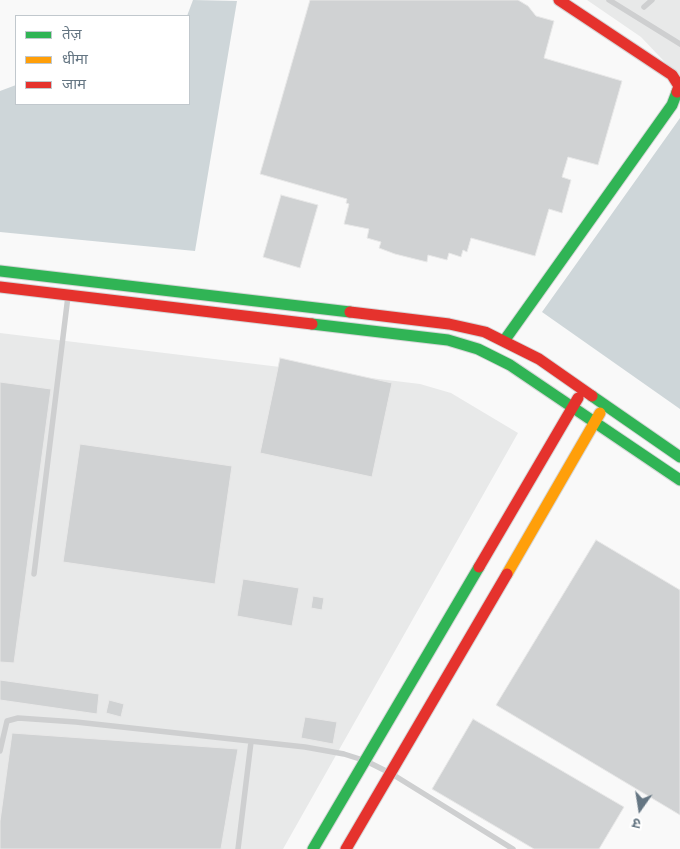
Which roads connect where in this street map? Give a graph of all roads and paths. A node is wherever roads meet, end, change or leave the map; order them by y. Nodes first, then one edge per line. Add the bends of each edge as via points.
1 (559, 0) edge
2 (609, 0) edge
3 (652, 0) edge
4 (644, 7) dead end
5 (680, 44) edge
6 (0, 271) edge
7 (0, 287) edge
8 (68, 295) junction
9 (504, 341) junction
10 (583, 390) junction
11 (606, 405) junction
12 (572, 407) junction
13 (595, 422) junction
14 (680, 457) edge
15 (680, 480) edge
16 (34, 574) dead end
17 (251, 742) junction
18 (0, 751) edge
19 (366, 761) junction
20 (392, 774) junction
21 (238, 849) edge
22 (313, 849) edge
23 (346, 849) edge
24 (513, 849) edge

1 - 9 street via 672,75 679,86 672,105
2 - 5 lane
3 - 4 lane
6 - 9 street via 449,324 484,332
7 - 8 street
8 - 12 street via 448,340 478,348 510,365
8 - 16 lane
9 - 10 street via 539,359
10 - 11 street
10 - 12 street
11 - 13 street
11 - 14 street
12 - 13 street
12 - 19 street
13 - 15 street
13 - 20 street
17 - 18 lane via 18,718 7,721
17 - 19 lane via 305,747
17 - 21 lane
19 - 20 lane
19 - 22 street
20 - 23 street
20 - 24 lane

